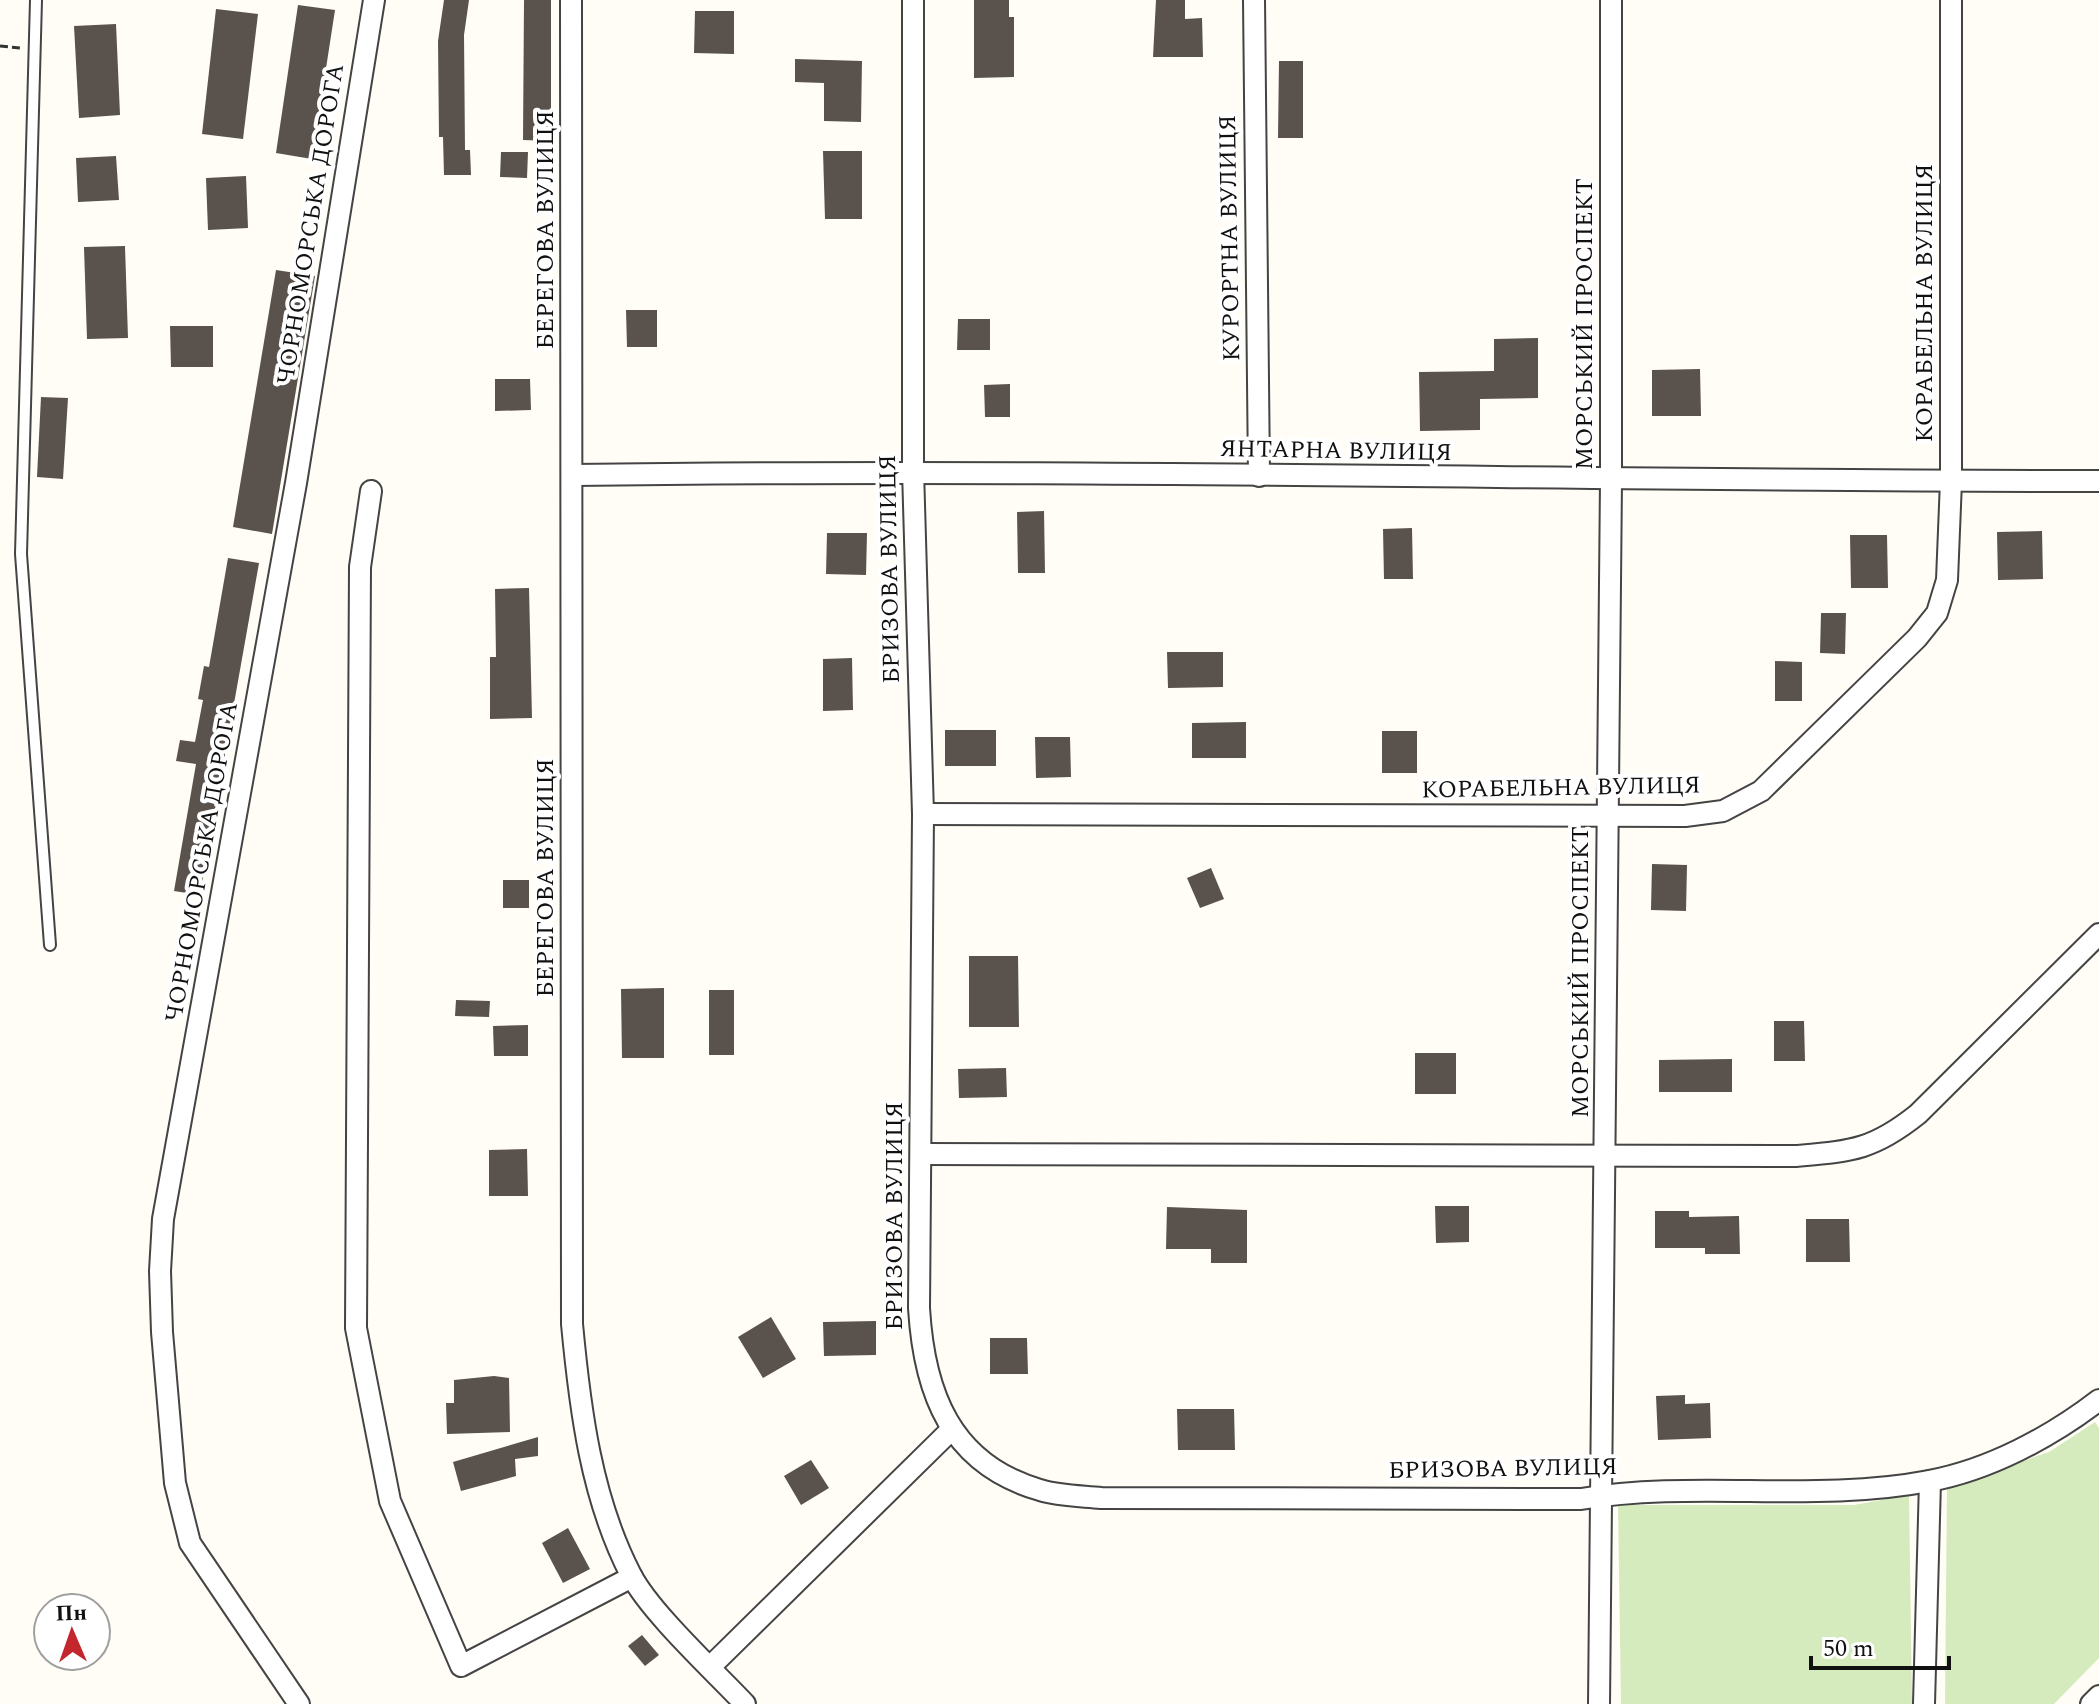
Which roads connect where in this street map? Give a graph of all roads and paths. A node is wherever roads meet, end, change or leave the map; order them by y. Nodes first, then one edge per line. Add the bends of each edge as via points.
1 (36, 0) edge
2 (374, 0) edge
3 (571, 0) edge
4 (913, 0) edge
5 (1254, 0) edge
6 (1611, 0) edge
7 (1951, 0) edge
8 (0, 46) edge
9 (16, 47) dead end
10 (913, 470) junction
11 (573, 475) junction
12 (1259, 476) junction
13 (1611, 481) junction
14 (1951, 481) junction
15 (2099, 481) edge
16 (371, 491) dead end
17 (923, 814) junction
18 (1607, 817) junction
19 (2099, 934) edge
20 (50, 945) dead end
21 (1606, 1153) junction
22 (922, 1154) junction
23 (2099, 1400) edge
24 (952, 1429) junction
25 (1930, 1481) junction
26 (1602, 1495) junction
27 (632, 1577) junction
28 (710, 1667) junction
29 (2099, 1696) edge
30 (299, 1704) edge
31 (745, 1704) edge
32 (1599, 1704) edge
33 (1924, 1704) edge
34 (2091, 1704) edge

1 - 20 lane via 21,554
2 - 30 street, ЧОРНОМОРСЬКА ДОРОГА via 296,483 163,1219 160,1271 181,1517 208,1574
3 - 11 street, БЕРЕГОВА ВУЛИЦЯ
4 - 10 street, БРИЗОВА ВУЛИЦЯ
5 - 12 street, КУРОРТНА ВУЛИЦЯ
6 - 13 street, МОРСЬКИЙ ПРОСПЕКТ
7 - 14 street, КОРАБЕЛЬНА ВУЛИЦЯ
8 - 9 path
10 - 11 street, ЯНТАРНА ВУЛИЦЯ
10 - 12 street, ЯНТАРНА ВУЛИЦЯ
10 - 17 street, БРИЗОВА ВУЛИЦЯ
11 - 27 street, БЕРЕГОВА ВУЛИЦЯ via 572,1324 592,1465
12 - 13 street, ЯНТАРНА ВУЛИЦЯ
13 - 14 street, ЯНТАРНА ВУЛИЦЯ
13 - 18 street, МОРСЬКИЙ ПРОСПЕКТ
14 - 15 street, ЯНТАРНА ВУЛИЦЯ
14 - 18 street, КОРАБЕЛЬНА ВУЛИЦЯ via 1947,580 1937,613 1761,791 1723,811
16 - 27 street via 360,567 356,1328 390,1501 461,1666
17 - 18 street, КОРАБЕЛЬНА ВУЛИЦЯ
17 - 22 street, БРИЗОВА ВУЛИЦЯ
18 - 21 street, МОРСЬКИЙ ПРОСПЕКТ
19 - 21 street via 1887,1139 1846,1152 1796,1156
21 - 22 street
21 - 26 street, МОРСЬКИЙ ПРОСПЕКТ
22 - 24 street, БРИЗОВА ВУЛИЦЯ via 921,1354 932,1395
23 - 25 street, БРИЗОВА ВУЛИЦЯ via 2014,1452
24 - 26 street, БРИЗОВА ВУЛИЦЯ via 1003,1474 1040,1490 1101,1498
24 - 28 street
25 - 26 street, БРИЗОВА ВУЛИЦЯ via 1856,1490
25 - 33 street
26 - 32 street, МОРСЬКИЙ ПРОСПЕКТ
27 - 28 street, БЕРЕГОВА ВУЛИЦЯ
28 - 31 street, БЕРЕГОВА ВУЛИЦЯ
29 - 34 street

